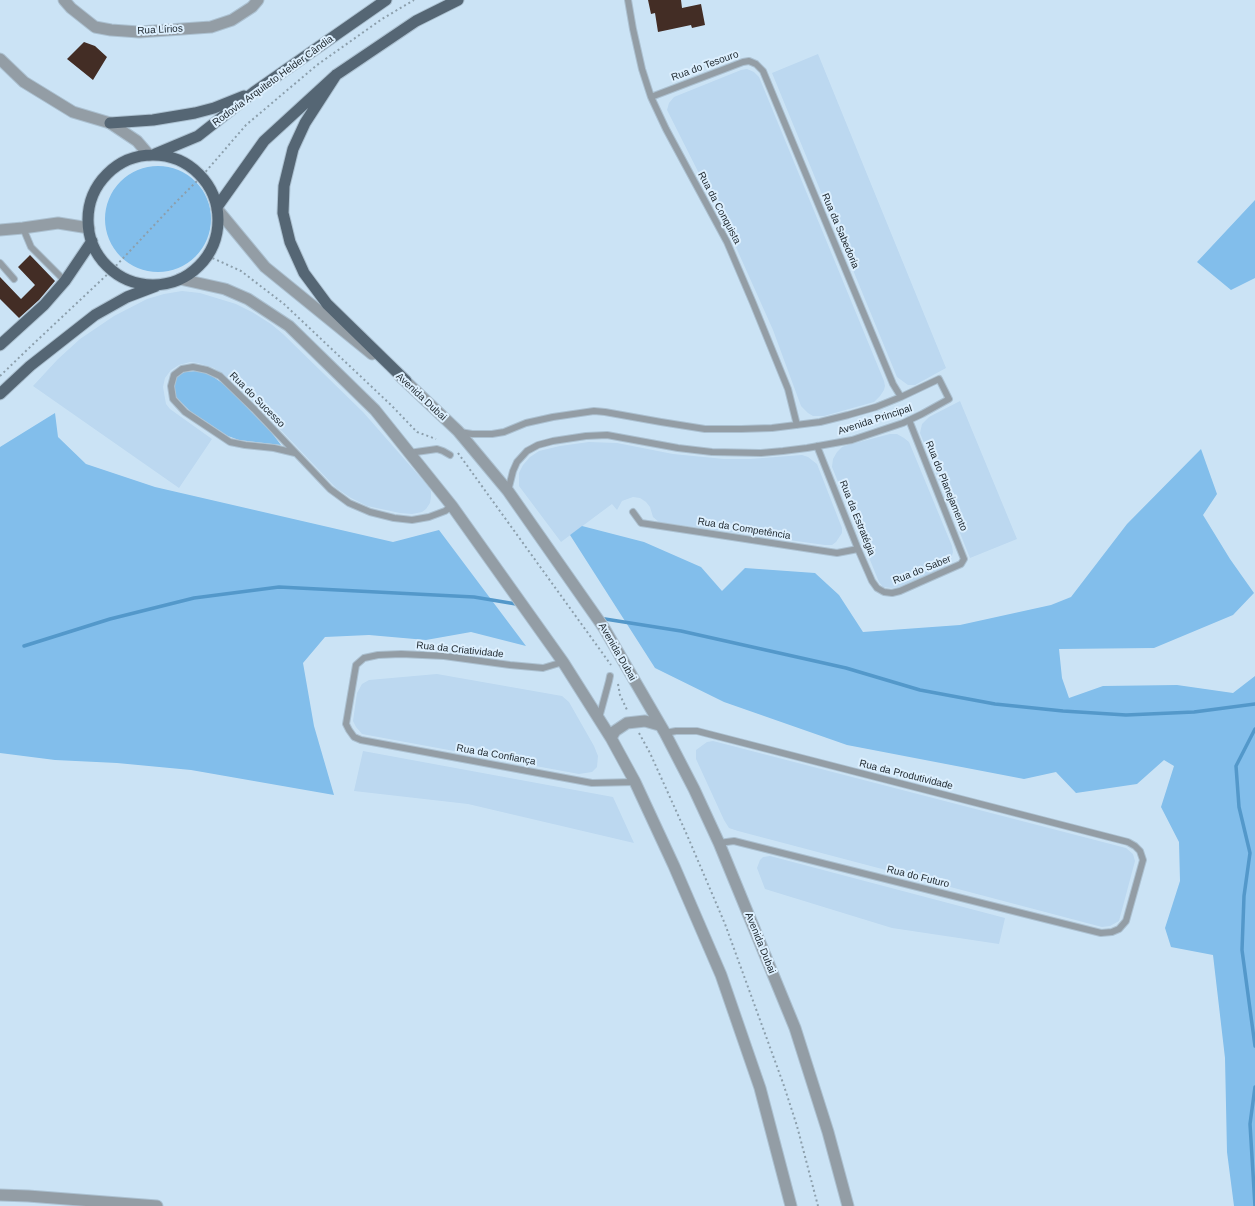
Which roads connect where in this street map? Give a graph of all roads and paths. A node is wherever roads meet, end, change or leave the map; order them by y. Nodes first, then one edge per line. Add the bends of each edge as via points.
1 (64, 0) edge
2 (258, 0) edge
3 (386, 0) edge
4 (414, 0) edge
5 (458, 0) edge
6 (628, 0) edge
7 (0, 59) edge
8 (763, 71) joint
9 (336, 75) junction
10 (254, 92) junction
11 (652, 96) junction
12 (110, 123) junction
13 (152, 155) junction
14 (202, 176) junction
15 (217, 208) junction
16 (22, 228) junction
17 (89, 228) junction
18 (0, 230) edge
19 (92, 241) junction
20 (0, 263) edge
21 (112, 270) junction
22 (14, 279) dead end
23 (180, 279) junction
24 (65, 281) junction
25 (158, 286) junction
26 (5, 337) edge
27 (0, 345) edge
28 (0, 376) edge
29 (406, 381) junction
30 (0, 394) edge
31 (901, 397) junction
32 (909, 420) junction
33 (797, 425) junction
34 (458, 431) junction
35 (817, 446) junction
36 (295, 453) junction
37 (409, 453) junction
38 (450, 456) dead end
39 (508, 491) junction
40 (452, 506) junction
41 (633, 512) dead end
42 (858, 549) junction
43 (964, 559) joint
44 (884, 592) joint
45 (563, 662) junction
46 (610, 676) dead end
47 (599, 718) junction
48 (662, 729) junction
49 (354, 737) joint
50 (612, 738) junction
51 (635, 782) junction
52 (719, 843) junction
53 (1112, 932) joint
54 (0, 1195) edge
55 (157, 1206) edge
56 (791, 1206) edge
57 (848, 1206) edge

1 - 2 street, Rua Lírios via 95,27 139,32 210,27 232,20
3 - 10 main road, Rodovia Arquiteto Helder Cândia
4 - 14 path via 382,19 317,65 246,125
5 - 9 main road via 416,21
6 - 11 lane, Rua da Conquista via 642,69
7 - 12 street via 24,82 73,112
8 - 11 lane, Rua do Tesouro via 756,64 743,62
8 - 31 lane, Rua da Sabedoria via 893,384
9 - 15 main road via 264,141
9 - 29 main road via 293,149 284,186 283,213 290,242 304,273 327,304
10 - 12 main road via 195,113 153,120
10 - 13 main road, Rodovia Arquiteto Helder Cândia via 198,136
11 - 33 lane, Rua da Conquista via 666,129 727,242 754,303 788,389
12 - 13 street via 137,141
13 - 14 main road via 174,158 191,166
13 - 17 main road, Rodovia Arquiteto Helder Cândia via 119,164 103,178 92,197
14 - 15 main road via 214,194
14 - 21 path
15 - 23 main road via 219,224 216,239 208,256
15 - 29 street, Avenida Dubai via 265,267
16 - 17 street via 58,223
16 - 18 street
16 - 24 lane via 31,247
17 - 19 main road, Rodovia Arquiteto Helder Cândia
19 - 21 main road, Rodovia Arquiteto Helder Cândia via 100,258
19 - 24 main road
20 - 22 lane
21 - 25 main road, Rodovia Arquiteto Helder Cândia via 133,282
21 - 28 path
23 - 25 main road
23 - 37 street via 225,289 248,299 289,326 375,410
24 - 26 main road via 44,305
25 - 30 main road via 127,297 94,315 30,366
26 - 27 main road
29 - 34 street, Avenida Dubai
31 - 32 lane, Avenida Principal via 939,379 949,399
31 - 33 lane, Avenida Principal via 848,415
32 - 35 lane, Avenida Principal via 852,440
32 - 43 lane, Rua do Planejamento
33 - 34 lane, Avenida Principal via 705,429 594,412 526,422 504,432 492,434
34 - 39 street, Avenida Dubai
35 - 39 lane, Avenida Principal via 761,453 712,452 607,435 586,436 553,441 527,451 517,462
35 - 42 lane, Rua da Estratégia
36 - 36 lane, Rua do Sucesso via 220,376 194,367 182,369 174,375 171,386 173,400 185,412 230,442
36 - 40 lane, Rua do Sucesso via 340,497 370,512 412,520 429,517
37 - 38 lane via 437,449
37 - 40 street
39 - 48 street, Avenida Dubai via 604,628
40 - 45 street
41 - 42 lane, Rua da Competência via 641,523 837,553
42 - 44 lane, Rua da Estratégia via 872,581
43 - 44 lane, Rua do Saber via 961,564 900,591
45 - 47 street
45 - 49 lane, Rua da Criatividade via 543,668 444,656 400,654 364,658 356,665 346,724
46 - 47 lane
47 - 50 street
48 - 50 street via 645,721 627,723 616,731
48 - 52 street, Avenida Dubai
48 - 53 lane, Rua da Produtividade via 696,731 1128,842 1140,851 1143,860 1126,921 1119,930
49 - 51 lane, Rua da Confiança via 592,783
50 - 51 street
51 - 56 street via 721,975 760,1088
52 - 53 lane, Rua do Futuro via 734,841 1101,933
52 - 57 street, Avenida Dubai via 795,1028
54 - 55 street

